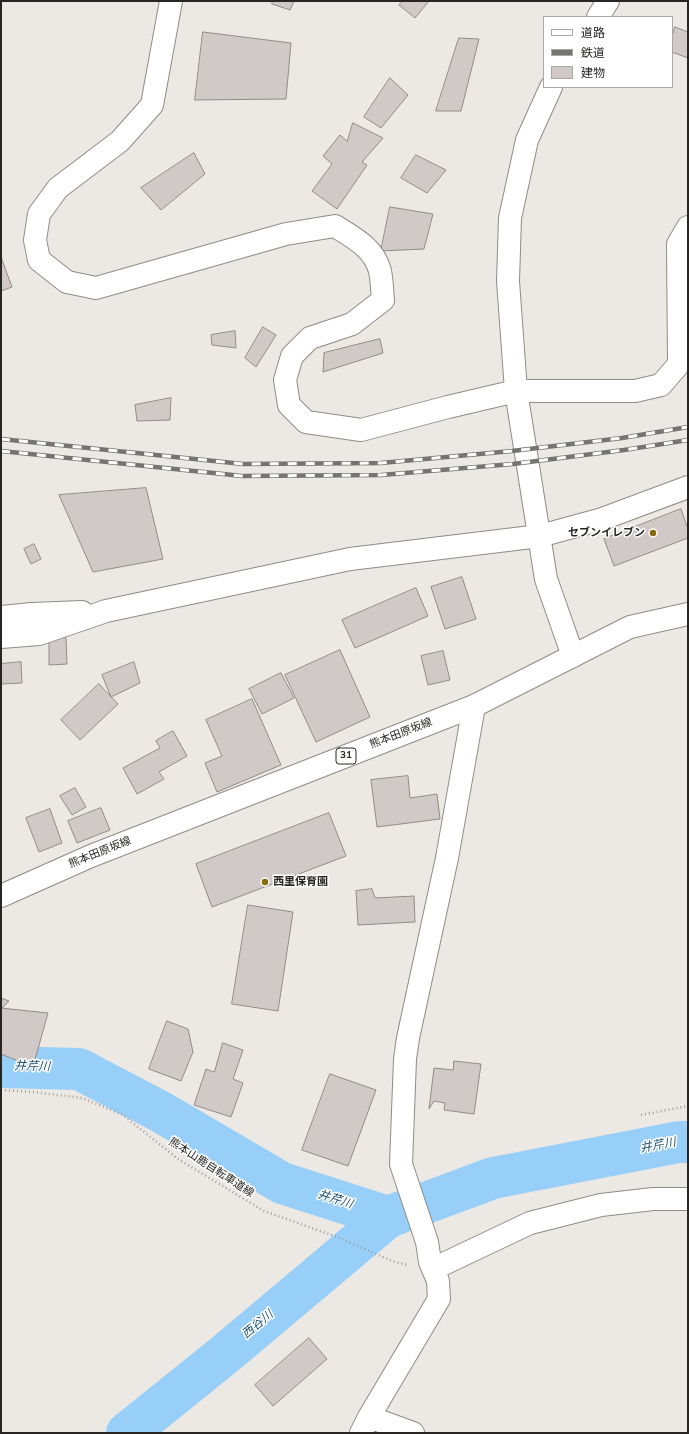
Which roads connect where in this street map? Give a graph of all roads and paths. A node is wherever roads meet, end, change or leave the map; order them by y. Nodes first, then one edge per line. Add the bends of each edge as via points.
1 (171, 1) edge
2 (608, 1) edge
3 (599, 16) edge
4 (551, 88) edge
5 (688, 227) edge
6 (516, 391) junction
7 (688, 487) edge
8 (540, 536) junction
9 (106, 611) junction
10 (688, 614) edge
11 (1, 617) edge
12 (1, 637) edge
13 (573, 656) junction
14 (474, 706) junction
15 (1, 896) edge
16 (1, 1090) edge
17 (688, 1106) edge
18 (640, 1115) dead end
19 (688, 1199) edge
20 (392, 1260) dead end
21 (433, 1268) junction
22 (365, 1425) edge
23 (413, 1433) edge

1 - 6 street via 152,105 120,141 58,188 39,214 35,240 39,260 67,282 96,288 286,234 335,226 361,242 372,254 380,271 383,300 352,324 310,338 292,356 286,380 289,405 306,422 361,430 448,406
2 - 3 street
4 - 6 street via 526,140 510,218 508,281
5 - 6 street via 678,244 679,364 661,386 635,391
6 - 8 street
7 - 8 street via 602,519
8 - 9 street via 350,559
8 - 13 street via 546,579
9 - 11 street
9 - 12 street via 39,634
10 - 13 street, 熊本田原坂線 / 31 via 630,627
13 - 14 street, 熊本田原坂線 / 31
14 - 15 street, 熊本田原坂線 / 31 via 91,856
14 - 21 street via 447,858 405,1059 401,1164
16 - 20 path, 熊本山鹿自転車道線 via 82,1098 123,1115 178,1159 264,1211
17 - 18 path
19 - 21 street via 653,1198 601,1205 530,1223
21 - 22 street via 438,1281 439,1299
22 - 23 street

